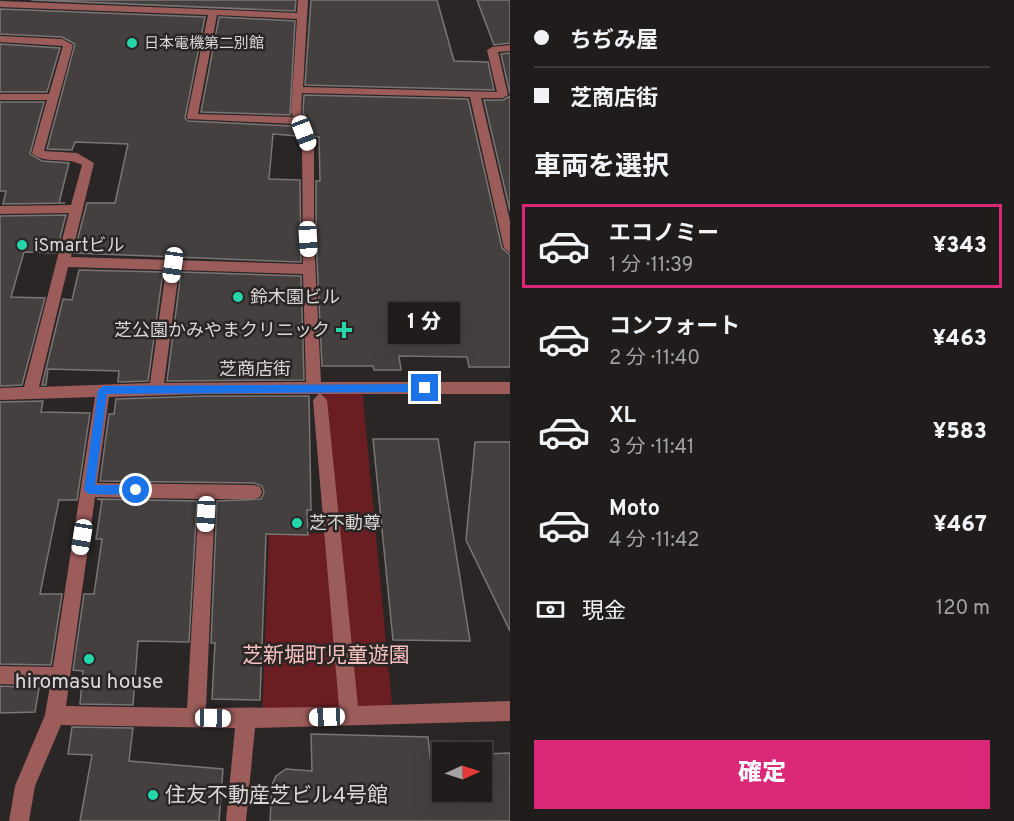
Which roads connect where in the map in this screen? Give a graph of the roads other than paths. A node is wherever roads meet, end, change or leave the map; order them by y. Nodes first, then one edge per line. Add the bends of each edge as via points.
1 (303, 0) edge
2 (0, 4) edge
3 (213, 12) junction
4 (302, 16) junction
5 (0, 39) edge
6 (510, 48) edge
7 (297, 90) junction
8 (475, 94) junction
9 (0, 97) edge
10 (54, 98) junction
11 (299, 121) junction
12 (78, 209) junction
13 (0, 210) edge
14 (510, 248) edge
15 (64, 262) junction
16 (173, 265) junction
17 (310, 269) junction
18 (510, 388) edge
19 (103, 390) junction
20 (156, 390) junction
21 (30, 392) junction
22 (0, 394) edge
23 (317, 394) junction
24 (89, 490) junction
25 (207, 491) junction
26 (254, 492) dead end
27 (0, 675) edge
28 (61, 678) junction
29 (510, 711) edge
30 (55, 715) junction
31 (349, 716) junction
32 (196, 718) junction
33 (246, 719) junction
34 (19, 821) edge
35 (236, 821) edge

1 - 4 street
2 - 3 street
3 - 4 street
3 - 11 street via 192,117
4 - 7 street
5 - 10 street via 68,45
6 - 8 street via 492,50 502,95
7 - 8 street
7 - 11 street
8 - 14 street
9 - 10 street
10 - 12 street via 38,153 77,157 88,163
11 - 17 street via 308,144
12 - 13 street
12 - 15 street
15 - 16 street
15 - 21 street
16 - 17 street
16 - 20 street
17 - 23 street
18 - 23 street, 芝商店街
19 - 20 street, 芝商店街
19 - 21 street, 芝商店街
19 - 24 street
20 - 23 street, 芝商店街
21 - 22 street, 芝商店街
23 - 31 street
24 - 25 street
24 - 28 street
25 - 26 street
25 - 32 street
27 - 28 street
28 - 30 street
29 - 31 street
30 - 32 street
30 - 34 street via 25,786
31 - 33 street
32 - 33 street
33 - 35 street

